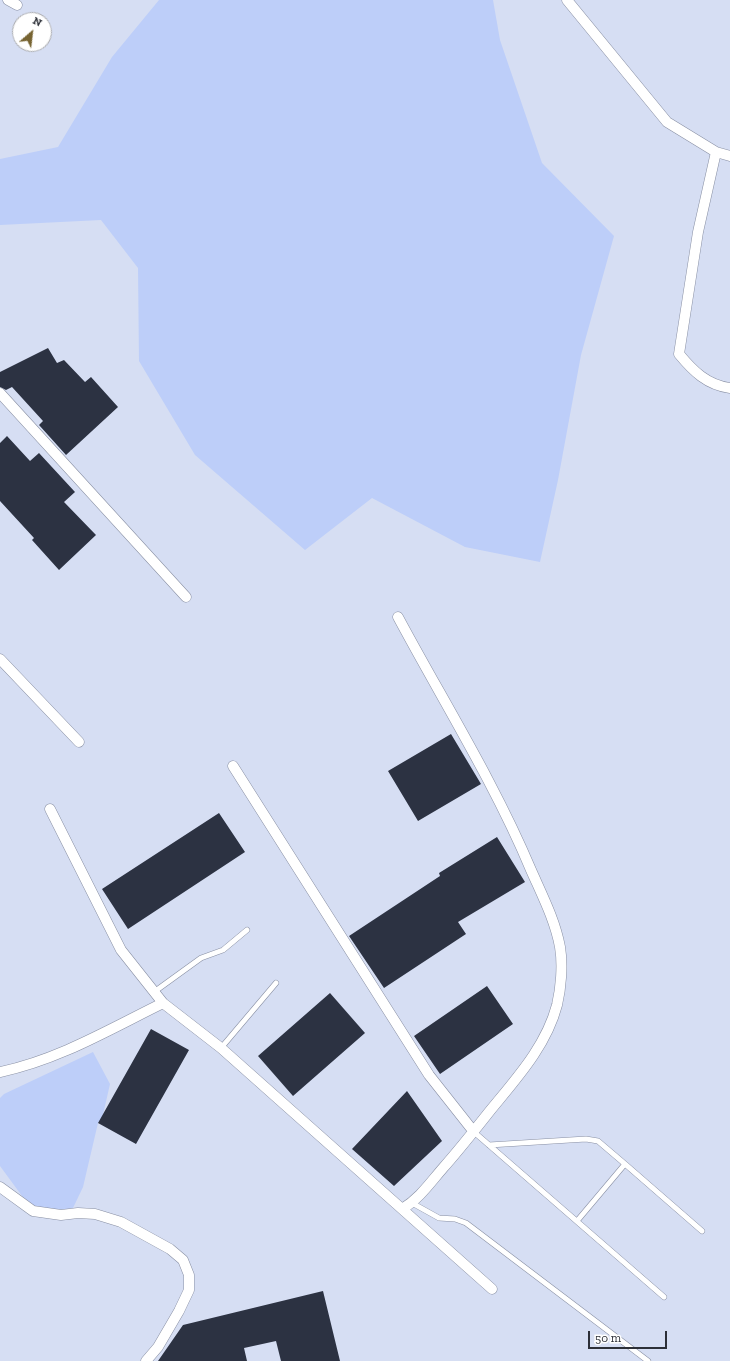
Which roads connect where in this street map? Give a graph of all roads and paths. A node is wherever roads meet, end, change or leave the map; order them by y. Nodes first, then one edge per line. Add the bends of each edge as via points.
1 (567, 0) edge
2 (716, 152) junction
3 (730, 156) edge
4 (730, 388) edge
5 (0, 393) edge
6 (186, 597) dead end
7 (398, 617) dead end
8 (0, 659) edge
9 (79, 742) dead end
10 (233, 766) dead end
11 (50, 810) dead end
12 (247, 930) dead end
13 (276, 983) dead end
14 (154, 992) junction
15 (163, 1003) junction
16 (221, 1048) junction
17 (0, 1072) edge
18 (474, 1132) junction
19 (490, 1145) junction
20 (625, 1164) junction
21 (0, 1187) edge
22 (412, 1203) junction
23 (402, 1209) junction
24 (577, 1221) junction
25 (702, 1231) dead end
26 (492, 1288) dead end
27 (664, 1297) dead end
28 (146, 1361) edge
29 (648, 1361) edge

1 - 2 street via 667,122
2 - 3 street
2 - 4 street via 698,232 679,354 694,373 707,381
5 - 6 street
7 - 18 street via 514,829 550,912 560,948 560,988 545,1038
8 - 9 street
10 - 18 street via 429,1074
11 - 14 street via 121,950
12 - 14 lane via 223,950 201,958
13 - 16 lane
14 - 15 street
15 - 16 street
15 - 17 street via 52,1057
16 - 23 street
18 - 19 lane
18 - 22 street
19 - 20 lane via 586,1139 598,1141
19 - 24 lane
20 - 24 lane
20 - 25 lane
21 - 28 street via 33,1210 54,1214 95,1214 121,1222 170,1249 183,1260 189,1275 189,1290 162,1341
22 - 23 street
22 - 29 lane via 439,1218 466,1223
23 - 26 street
24 - 27 lane

